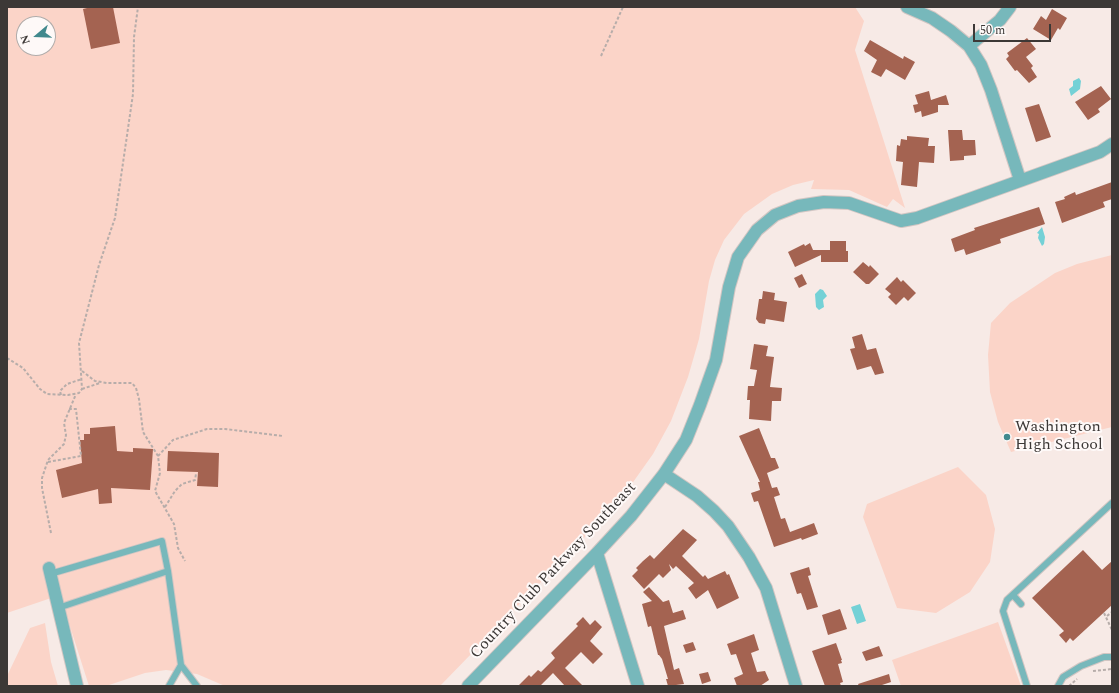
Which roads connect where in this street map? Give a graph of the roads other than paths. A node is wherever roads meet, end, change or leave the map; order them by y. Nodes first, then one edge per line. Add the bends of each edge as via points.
1 (908, 7) edge
2 (1010, 7) edge
3 (969, 46) junction
4 (1112, 144) edge
5 (1020, 180) junction
6 (664, 474) junction
7 (1112, 503) edge
8 (597, 553) junction
9 (50, 571) joint
10 (168, 571) junction
11 (1013, 595) junction
12 (1021, 604) dead end
13 (58, 608) junction
14 (1112, 657) edge
15 (181, 665) junction
16 (77, 686) edge
17 (169, 686) edge
18 (197, 686) edge
19 (468, 686) edge
20 (638, 686) edge
21 (796, 686) edge
22 (1027, 686) edge
23 (1058, 686) edge

1 - 3 street via 932,18
2 - 3 street via 1000,20
3 - 5 street via 981,65 991,90
4 - 5 street, Country Club Parkway Southeast via 1100,152
5 - 6 street, Country Club Parkway Southeast via 917,218 901,221 849,203 824,202 798,206 775,215 757,230 738,257 729,287 716,360 686,440
6 - 8 street, Country Club Parkway Southeast
6 - 21 street via 714,511 728,526 749,557 766,588
7 - 11 lane
8 - 19 street, Country Club Parkway Southeast
8 - 20 street
9 - 10 lane via 162,541
9 - 13 street
10 - 13 lane
10 - 15 lane
11 - 12 lane
11 - 22 lane via 1006,600 1003,611
13 - 16 street
14 - 23 lane via 1104,657 1081,666 1063,677
15 - 17 lane
15 - 18 lane

